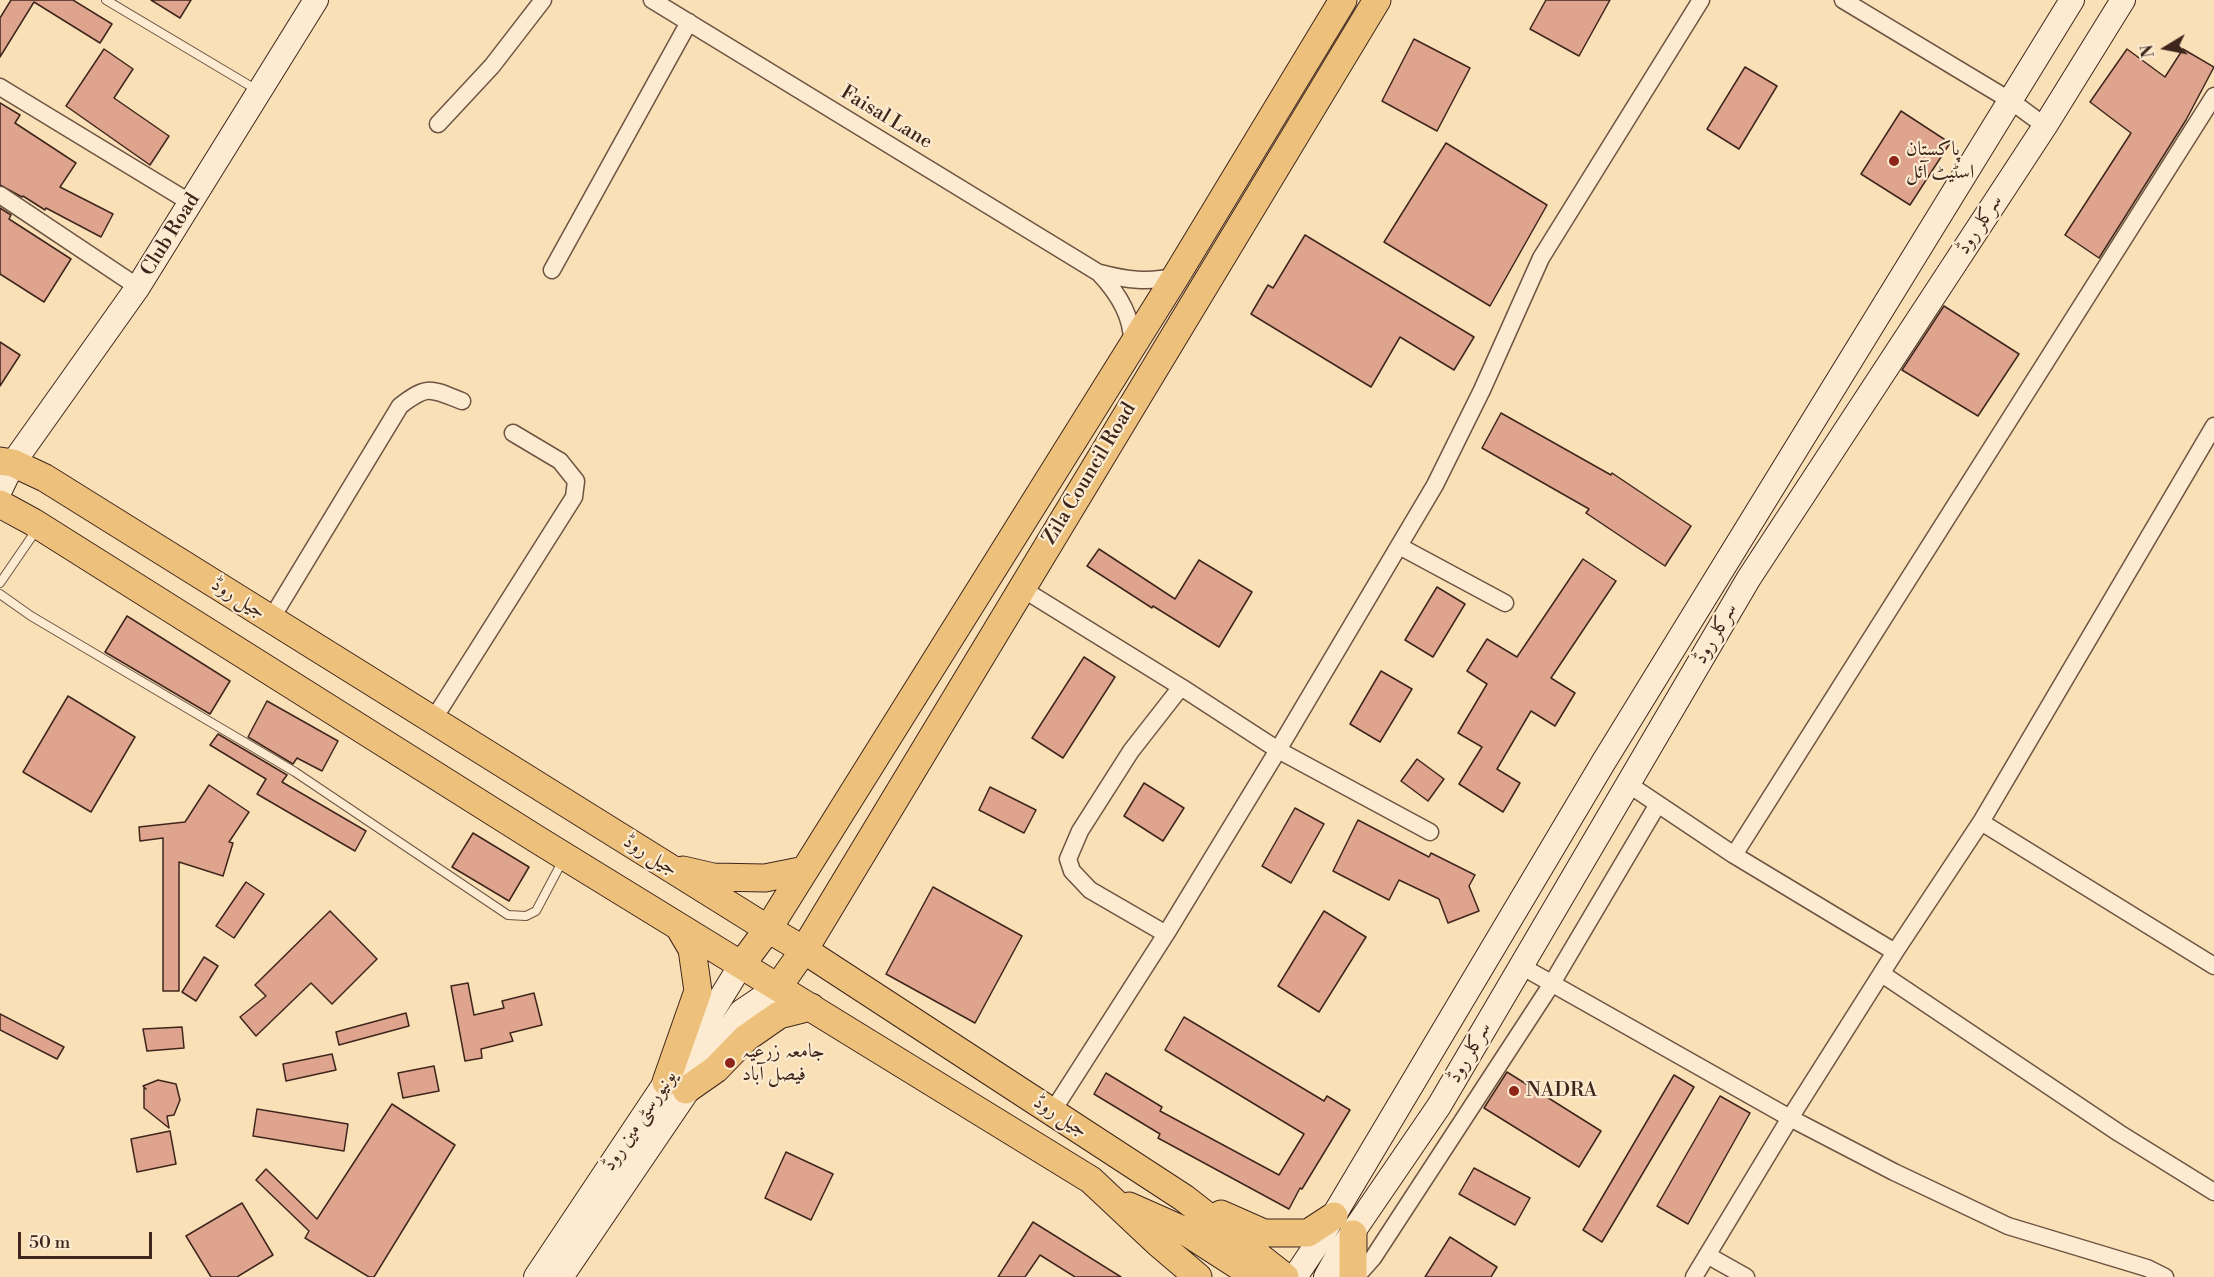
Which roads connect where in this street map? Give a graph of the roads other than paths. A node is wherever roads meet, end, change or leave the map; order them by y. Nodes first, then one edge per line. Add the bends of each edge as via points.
1 (106, 0) edge
2 (316, 0) edge
3 (543, 0) edge
4 (652, 0) edge
5 (1343, 0) edge
6 (1377, 0) edge
7 (1701, 0) edge
8 (1844, 0) edge
9 (2072, 0) edge
10 (2123, 0) edge
11 (689, 22) junction
12 (0, 87) edge
13 (260, 92) junction
14 (2214, 96) edge
15 (2011, 100) junction
16 (438, 124) dead end
17 (2045, 126) junction
18 (0, 195) edge
19 (191, 203) junction
20 (552, 270) dead end
21 (1099, 273) junction
22 (1176, 276) junction
23 (138, 287) junction
24 (1132, 347) junction
25 (462, 400) dead end
26 (2214, 426) edge
27 (513, 433) dead end
28 (6, 462) edge
29 (0, 490) edge
30 (0, 504) edge
31 (39, 526) junction
32 (1399, 546) junction
33 (0, 583) edge
34 (1021, 588) junction
35 (0, 594) edge
36 (1505, 603) dead end
37 (271, 619) junction
38 (1181, 687) junction
39 (433, 720) junction
40 (1278, 750) junction
41 (1628, 784) junction
42 (1658, 804) junction
43 (1981, 822) junction
44 (1430, 832) dead end
45 (1734, 855) junction
46 (564, 857) junction
47 (667, 867) junction
48 (805, 870) junction
49 (680, 927) junction
50 (768, 929) junction
51 (1166, 934) junction
52 (804, 950) junction
53 (1895, 952) junction
54 (741, 965) junction
55 (1521, 966) junction
56 (2214, 966) edge
57 (1882, 974) junction
58 (1551, 985) junction
59 (778, 987) junction
60 (811, 1007) junction
61 (676, 1086) junction
62 (1052, 1113) junction
63 (1790, 1118) junction
64 (2214, 1192) edge
65 (1110, 1198) junction
66 (1184, 1198) junction
67 (1343, 1225) junction
68 (1707, 1255) junction
69 (1373, 1258) junction
70 (536, 1277) edge
71 (561, 1277) edge
72 (1198, 1277) edge
73 (1256, 1277) edge
74 (1285, 1277) edge
75 (1295, 1277) edge
76 (1326, 1277) edge
77 (1354, 1277) edge
78 (1694, 1277) edge
79 (1746, 1277) edge
80 (2165, 1277) edge

1 - 13 lane
2 - 13 main road, Club Road
3 - 16 street via 492,66
4 - 11 street, Faisal Lane
5 - 22 main road, Zila Council Road
6 - 34 main road, Zila Council Road
7 - 32 street via 1541,258 1435,485
8 - 15 street
9 - 15 main road, سرکلر روڈ
10 - 17 main road, سرکلر روڈ
11 - 20 street
11 - 21 street, Faisal Lane
12 - 19 street
13 - 19 main road, Club Road
14 - 45 street
15 - 17 street
15 - 67 main road, سرکلر روڈ via 1603,764
17 - 41 main road, سرکلر روڈ via 1749,578
18 - 23 street
19 - 23 main road, Club Road
21 - 22 street, Faisal Lane via 1138,281
21 - 24 street, Faisal Lane via 1121,300 1128,316
22 - 24 main road, Zila Council Road
23 - 28 main road, Club Road
24 - 48 main road, Zila Council Road
25 - 37 street via 434,390 418,392 400,406
26 - 43 street
27 - 39 street via 560,461 576,481 574,497
28 - 29 main road, Club Road
28 - 37 main road, جیل روڈ via 45,478
30 - 31 main road, جیل روڈ
31 - 33 lane
31 - 46 main road, جیل روڈ
32 - 36 street
32 - 40 street
34 - 38 street
34 - 52 main road, Zila Council Road
35 - 46 lane via 295,772 508,915 526,916 536,911
37 - 39 main road, جیل روڈ
38 - 40 street
38 - 51 street via 1131,751 1080,831 1068,858 1071,871 1090,890
39 - 47 main road, جیل روڈ
40 - 44 street
40 - 51 street
41 - 42 street
41 - 55 main road, سرکلر روڈ
42 - 45 street
42 - 58 street
43 - 53 street
43 - 56 street
45 - 53 street
46 - 49 main road, جیل روڈ
47 - 48 main road via 724,877 765,878
47 - 50 main road, جیل روڈ
48 - 50 main road, Zila Council Road
49 - 54 main road, جیل روڈ
49 - 61 main road via 692,949 699,991
50 - 52 main road, جیل روڈ
50 - 54 main road, Zila Council Road
51 - 62 street
52 - 59 main road, Zila Council Road
52 - 62 main road, جیل روڈ
53 - 57 street
54 - 59 main road, جیل روڈ
54 - 61 main road, یونیورسٹی مین روڈ
55 - 58 street
55 - 67 main road, سرکلر روڈ via 1439,1106
57 - 63 street
57 - 64 street
58 - 63 street
58 - 69 street
59 - 60 main road, جیل روڈ
59 - 61 main road, یونیورسٹی مین روڈ via 741,1012
60 - 61 main road via 779,1015 746,1038 716,1069
60 - 65 main road, جیل روڈ via 1091,1180
61 - 70 main road, یونیورسٹی مین روڈ
61 - 71 main road, یونیورسٹی مین روڈ
62 - 66 main road, جیل روڈ
63 - 68 street
63 - 80 street via 2008,1226
65 - 72 main road, جیل روڈ
65 - 73 main road via 1183,1230
66 - 67 main road via 1264,1233 1308,1233
66 - 74 main road, جیل روڈ
67 - 69 street
67 - 75 main road, سرکلر روڈ
67 - 76 main road, سرکلر روڈ
67 - 77 main road
68 - 78 street
68 - 79 street
69 - 77 street

